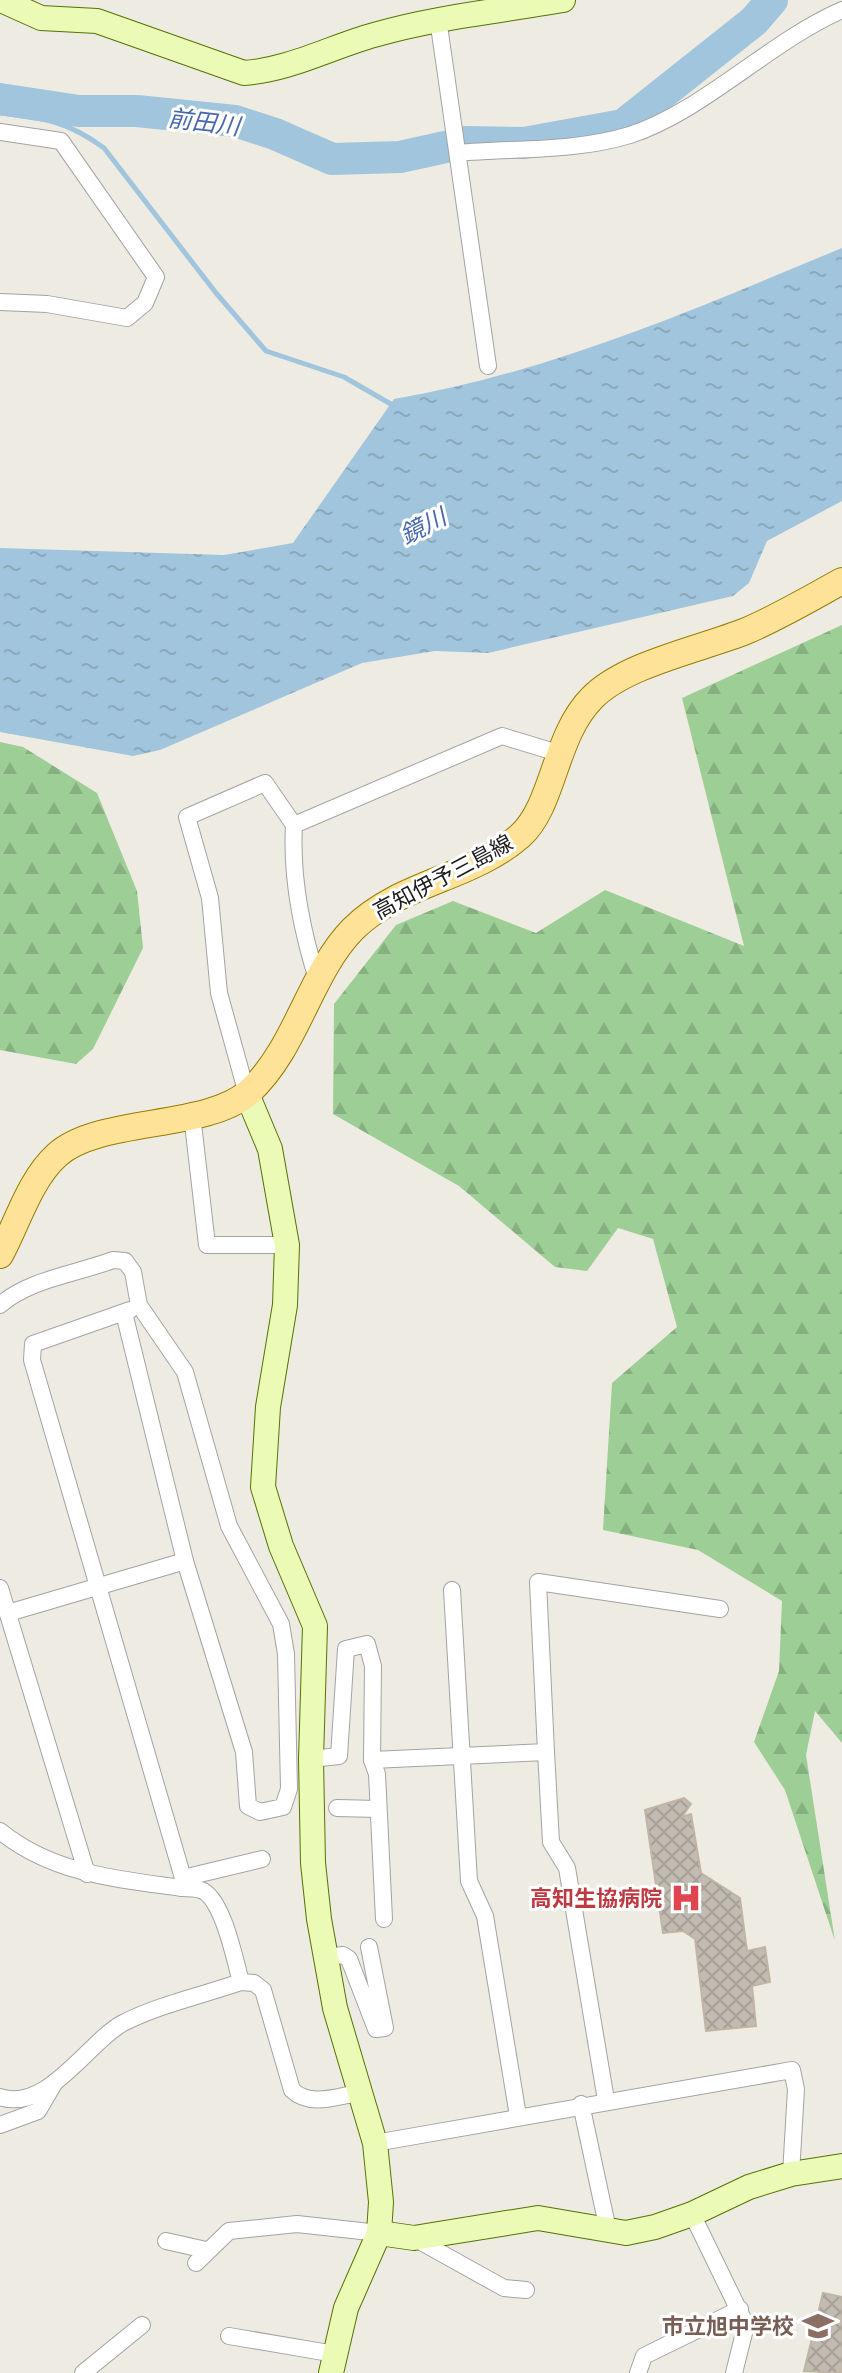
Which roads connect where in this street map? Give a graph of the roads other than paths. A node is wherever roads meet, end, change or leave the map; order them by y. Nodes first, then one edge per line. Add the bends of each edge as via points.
1 (1, 0) edge
2 (563, 0) edge
3 (842, 10) edge
4 (438, 19) junction
5 (0, 132) edge
6 (458, 153) junction
7 (0, 302) edge
8 (488, 366) dead end
9 (842, 581) edge
10 (558, 753) junction
11 (294, 825) junction
12 (318, 983) junction
13 (247, 1094) junction
14 (192, 1115) junction
15 (287, 1245) junction
16 (0, 1255) edge
17 (0, 1305) edge
18 (131, 1309) junction
19 (185, 1561) junction
20 (0, 1588) edge
21 (100, 1588) junction
22 (452, 1590) dead end
23 (720, 1609) dead end
24 (8, 1613) junction
25 (546, 1752) junction
26 (462, 1757) junction
27 (311, 1759) junction
28 (372, 1760) junction
29 (337, 1808) dead end
30 (378, 1809) junction
31 (0, 1831) edge
32 (262, 1859) dead end
33 (87, 1874) junction
34 (182, 1883) junction
35 (384, 1919) dead end
36 (369, 1947) dead end
37 (326, 1957) junction
38 (241, 1982) junction
39 (55, 2082) junction
40 (358, 2093) junction
41 (0, 2097) edge
42 (606, 2100) junction
43 (581, 2104) junction
44 (518, 2116) junction
45 (0, 2125) edge
46 (375, 2143) junction
47 (842, 2166) edge
48 (791, 2174) junction
49 (692, 2214) junction
50 (608, 2230) junction
51 (379, 2233) junction
52 (414, 2238) junction
53 (166, 2241) dead end
54 (526, 2290) dead end
55 (740, 2309) junction
56 (142, 2325) dead end
57 (229, 2336) dead end
58 (333, 2363) edge
59 (83, 2373) edge
60 (638, 2373) edge
61 (734, 2373) edge

1 - 4 street via 41,18 97,21 244,73
2 - 4 street
3 - 6 street via 780,43 681,111 629,135 529,152
4 - 6 street
5 - 7 street via 61,141 156,277 145,303 127,318
6 - 8 street
9 - 10 main road, 高知伊予三島線 via 750,629 607,686 580,711
10 - 11 street via 502,736
10 - 12 main road, 高知伊予三島線 via 523,833 487,859 418,885 372,912 350,932
11 - 12 street via 292,857
11 - 13 street via 265,783 187,817 210,898 219,993
12 - 13 main road, 高知伊予三島線 via 278,1055
13 - 14 main road
13 - 15 street via 270,1149
14 - 15 street via 207,1245
14 - 16 main road via 85,1139 57,1155
15 - 27 street via 263,1487 315,1626
17 - 18 street via 31,1286 113,1260 125,1261 133,1272
18 - 19 street
18 - 19 street via 185,1372 229,1526 281,1624 289,1789 283,1807 260,1812 248,1806 244,1752
18 - 21 street via 33,1344 32,1360
19 - 21 street
20 - 24 street
21 - 24 street
21 - 34 street
22 - 26 street
23 - 25 street via 538,1582
24 - 33 street
25 - 26 street
25 - 42 street via 551,1842 567,1868
26 - 28 street
26 - 44 street via 469,1881 485,1916
27 - 28 street via 339,1756 346,1649 360,1643 371,1649 373,1666
27 - 37 street via 313,1863
28 - 30 street
29 - 30 street
30 - 35 street
31 - 33 street via 32,1853
32 - 34 street
33 - 34 street
34 - 38 street via 213,1901
36 - 37 street via 385,2028 376,2029 349,1959
37 - 40 street
38 - 39 street via 122,2024
38 - 40 street via 263,1990 292,2090 313,2100
39 - 41 street via 24,2097
39 - 45 street via 38,2111
40 - 46 street
42 - 43 street
42 - 48 street via 792,2070 796,2089
43 - 44 street
43 - 50 street
44 - 46 street
46 - 51 street
47 - 48 street
48 - 49 street
49 - 50 street via 626,2233
49 - 55 street
50 - 52 street via 528,2219
51 - 52 street
51 - 53 street via 297,2224 229,2231 201,2256
51 - 58 street via 346,2308
52 - 54 street via 504,2288
55 - 60 street via 644,2356
55 - 61 street via 746,2325
56 - 59 street
57 - 58 street

